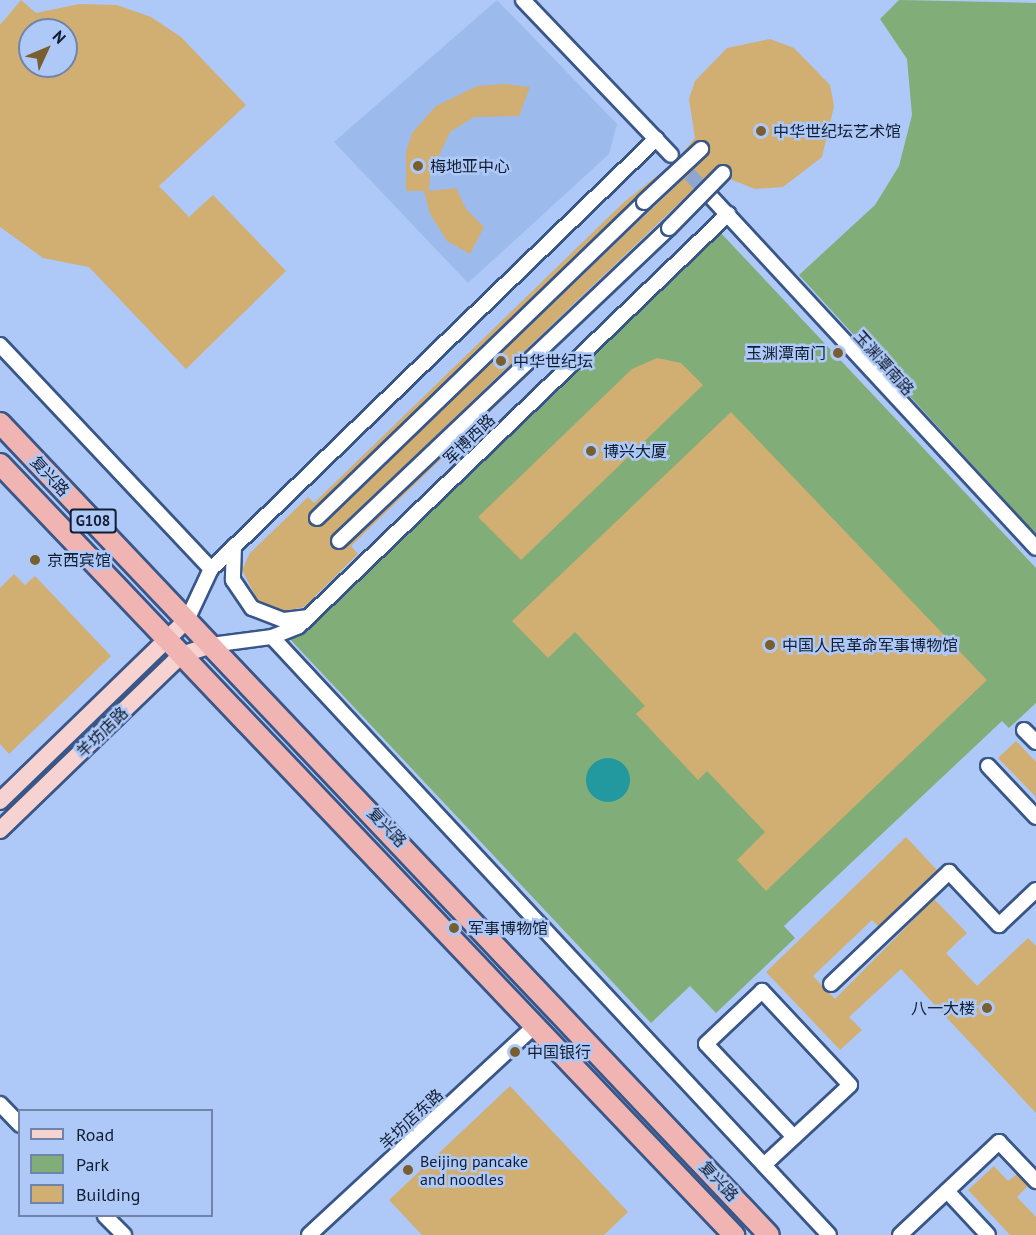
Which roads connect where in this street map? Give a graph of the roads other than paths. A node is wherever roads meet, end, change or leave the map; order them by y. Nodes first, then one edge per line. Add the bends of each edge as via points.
1 (523, 0) edge
2 (656, 139) junction
3 (701, 149) dead end
4 (671, 155) tunnel mouth
5 (723, 173) dead end
6 (711, 197) tunnel mouth
7 (728, 214) junction
8 (0, 345) edge
9 (0, 423) edge
10 (0, 464) edge
11 (317, 518) dead end
12 (339, 541) dead end
13 (234, 546) junction
14 (1036, 548) edge
15 (211, 569) junction
16 (309, 617) junction
17 (187, 620) junction
18 (272, 637) junction
19 (167, 639) junction
20 (211, 645) junction
21 (181, 655) junction
22 (1024, 730) dead end
23 (1036, 742) edge
24 (988, 766) dead end
25 (0, 801) edge
26 (1036, 817) edge
27 (0, 830) edge
28 (1036, 890) edge
29 (831, 984) dead end
30 (534, 1027) junction
31 (0, 1104) edge
32 (18, 1123) edge
33 (794, 1137) junction
34 (764, 1165) junction
35 (1036, 1181) edge
36 (947, 1191) junction
37 (107, 1217) edge
38 (124, 1235) edge
39 (309, 1235) edge
40 (734, 1235) edge
41 (769, 1235) edge
42 (829, 1235) edge
43 (900, 1235) edge
44 (988, 1235) edge

1 - 2 street
2 - 4 street
2 - 13 street
3 - 11 street, bridge
5 - 12 street, bridge
6 - 7 street, 玉渊潭南路
7 - 14 street, 玉渊潭南路
7 - 16 street, 军博西路
8 - 15 street
9 - 17 highway, 复兴路 / G108
10 - 19 highway, 复兴路 / G108
13 - 15 street
13 - 16 street via 233,580 252,608 284,620
15 - 17 street
16 - 18 street, 军博西路
17 - 19 main road, 羊坊店路
17 - 20 highway, 复兴路 / G108
18 - 20 street, 军博西路
18 - 34 street
19 - 21 highway, 复兴路 / G108
19 - 25 main road, 羊坊店路
20 - 21 main road, 羊坊店路
20 - 41 highway, 复兴路 / G108
21 - 27 main road, 羊坊店路
21 - 30 highway, 复兴路 / G108
22 - 23 street
24 - 26 street
28 - 29 street via 999,925 949,872
30 - 39 street, 羊坊店东路
30 - 40 highway, 复兴路 / G108
31 - 32 street
33 - 33 street via 850,1085 762,991 706,1044
33 - 34 street
34 - 42 street
35 - 36 street via 999,1142
36 - 43 street
36 - 44 street
37 - 38 street

